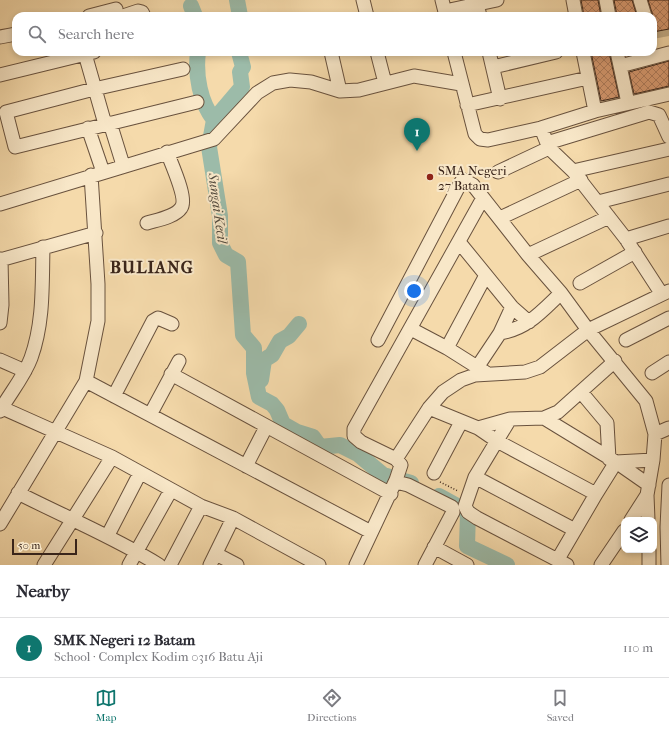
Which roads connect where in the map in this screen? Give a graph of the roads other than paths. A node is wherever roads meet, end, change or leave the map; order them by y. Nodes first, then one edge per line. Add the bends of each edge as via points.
1 (362, 0) edge
2 (497, 0) edge
3 (573, 0) edge
4 (606, 0) edge
5 (640, 0) edge
6 (478, 7) edge
7 (444, 9) edge
8 (118, 10) edge
9 (142, 12) edge
10 (366, 12) edge
11 (574, 12) edge
12 (608, 12) edge
13 (644, 12) edge
14 (12, 35) edge
15 (0, 37) edge
16 (657, 53) edge
17 (669, 54) edge
18 (78, 56) edge
19 (90, 56) edge
20 (332, 56) edge
21 (377, 56) edge
22 (455, 56) edge
23 (490, 56) edge
24 (539, 56) edge
25 (584, 56) edge
26 (618, 56) edge
27 (646, 56) edge
28 (620, 66) junction
29 (493, 67) junction
30 (183, 69) dead end
31 (0, 75) edge
32 (588, 78) junction
33 (385, 82) junction
34 (462, 84) junction
35 (94, 89) junction
36 (340, 91) junction
37 (669, 94) edge
38 (500, 99) junction
39 (197, 102) dead end
40 (628, 103) junction
41 (467, 105) junction
42 (595, 111) junction
43 (108, 124) junction
44 (88, 128) junction
45 (669, 137) edge
46 (545, 138) junction
47 (669, 149) edge
48 (167, 152) junction
49 (123, 166) junction
50 (498, 172) dead end
51 (97, 174) junction
52 (577, 175) junction
53 (669, 184) edge
54 (484, 198) junction
55 (598, 202) junction
56 (0, 203) edge
57 (609, 217) junction
58 (500, 218) junction
59 (147, 223) dead end
60 (669, 226) edge
61 (96, 233) junction
62 (626, 239) junction
63 (459, 242) junction
64 (42, 248) junction
65 (636, 252) junction
66 (528, 255) junction
67 (1, 260) edge
68 (486, 275) junction
69 (580, 283) dead end
70 (665, 292) edge
71 (561, 293) junction
72 (1, 305) edge
73 (512, 307) junction
74 (669, 318) edge
75 (529, 322) junction
76 (0, 323) edge
77 (172, 324) dead end
78 (410, 329) junction
79 (588, 330) junction
80 (500, 333) junction
81 (378, 340) dead end
82 (626, 340) dead end
83 (447, 348) junction
84 (0, 360) edge
85 (179, 362) dead end
86 (615, 362) junction
87 (669, 362) edge
88 (482, 370) junction
89 (25, 371) junction
90 (652, 373) dead end
91 (171, 374) junction
92 (86, 381) junction
93 (581, 392) junction
94 (114, 396) junction
95 (1, 408) edge
96 (430, 408) junction
97 (150, 415) junction
98 (544, 418) junction
99 (510, 419) junction
100 (461, 422) junction
101 (266, 427) junction
102 (478, 428) junction
103 (669, 428) edge
104 (56, 431) junction
105 (655, 434) junction
106 (497, 441) junction
107 (112, 457) junction
108 (612, 460) junction
109 (653, 460) junction
110 (399, 462) junction
111 (246, 466) junction
112 (140, 473) junction
113 (434, 473) road end
114 (475, 477) junction
115 (394, 485) junction
116 (669, 485) edge
117 (171, 490) junction
118 (648, 490) junction
119 (18, 493) junction
120 (596, 494) junction
121 (200, 506) junction
122 (633, 517) edge
123 (648, 517) edge
124 (233, 518) junction
125 (72, 520) junction
126 (0, 524) edge
127 (668, 528) edge
128 (574, 530) junction
129 (371, 532) junction
130 (621, 535) edge
131 (108, 536) junction
132 (434, 547) junction
133 (137, 551) junction
134 (649, 553) edge
135 (213, 559) edge
136 (563, 562) edge
137 (44, 565) edge
138 (129, 565) edge
139 (159, 565) edge
140 (170, 565) edge
141 (238, 565) edge
142 (319, 565) edge
143 (356, 565) edge
144 (425, 565) edge
145 (467, 565) edge
146 (601, 565) edge
147 (649, 565) edge
148 (668, 565) edge

1 - 10 street
2 - 6 street
3 - 11 street
4 - 12 street
5 - 13 street
6 - 7 street
8 - 9 street
14 - 15 street
16 - 17 street
18 - 31 street
19 - 35 street
20 - 36 street
21 - 33 street
22 - 34 street
23 - 29 street
24 - 29 street
25 - 32 street
26 - 28 street
27 - 28 street
28 - 40 street
29 - 38 street
30 - 35 street
32 - 38 street
32 - 42 street
33 - 34 street via 414,76
33 - 36 street via 359,90
34 - 41 street
35 - 43 street
35 - 44 street via 6,112 15,148
36 - 48 street via 311,82 290,80 273,83 257,94 214,139
37 - 40 street
38 - 41 street
39 - 43 street
40 - 42 street
41 - 46 street via 475,134 480,139
42 - 46 street
43 - 44 street
43 - 49 street
44 - 51 street
45 - 46 street via 659,115 649,112
46 - 50 street
46 - 52 street
47 - 52 street
48 - 49 street
48 - 59 street via 179,183 183,203 175,213
49 - 51 street
51 - 56 street
51 - 61 street
52 - 55 street
52 - 58 street
53 - 55 street
54 - 58 street
54 - 63 street
54 - 81 street via 473,185 464,180 461,182
55 - 57 street
57 - 62 street
57 - 66 street
58 - 66 street
60 - 62 street
61 - 64 street
61 - 92 street via 98,321
62 - 65 street
63 - 68 street
63 - 78 street
64 - 67 street
64 - 89 street via 42,311 32,357
65 - 69 street
65 - 70 street
66 - 71 street
67 - 72 street
68 - 73 street
68 - 83 street
70 - 79 street
71 - 75 street
71 - 79 street
72 - 76 street
73 - 75 street
73 - 80 street
74 - 82 street
75 - 80 street via 513,331
77 - 94 street via 161,318 153,321
78 - 83 street
78 - 110 street via 354,432 354,436 361,442
79 - 86 street
79 - 88 street via 540,367 525,372
80 - 88 street
83 - 88 street
84 - 89 street
85 - 91 street
86 - 93 street
86 - 105 street via 646,401
87 - 90 street
88 - 96 street via 460,380 443,392
89 - 95 street
91 - 97 street
91 - 101 street
92 - 94 street
92 - 104 street
93 - 98 street via 558,412
93 - 108 street via 606,423
94 - 97 street
95 - 104 street
96 - 100 street
96 - 110 street
97 - 111 street
98 - 99 street
98 - 108 street
99 - 102 street
99 - 106 street
100 - 102 street
100 - 113 street
101 - 111 street
101 - 115 street
102 - 106 street
103 - 105 street
104 - 107 street
104 - 119 street
105 - 109 street
106 - 114 street
106 - 120 street
107 - 112 street
107 - 125 street
108 - 109 street
108 - 118 street
108 - 120 street
109 - 118 street
110 - 115 street
111 - 129 street
112 - 117 street
112 - 131 street
114 - 128 street
114 - 136 street via 465,506 471,514
115 - 129 street
115 - 132 street via 408,485 452,507 453,512
116 - 127 street
117 - 121 street
117 - 133 street
118 - 122 street
118 - 123 street
119 - 125 street
119 - 126 street
120 - 128 street
121 - 124 street
121 - 140 street
124 - 135 street
124 - 142 street
125 - 131 street
125 - 137 street
127 - 148 street
128 - 136 street
129 - 143 street
130 - 146 street
131 - 133 street
132 - 144 street
132 - 145 street
133 - 138 street
133 - 139 street
134 - 147 street
135 - 141 street

